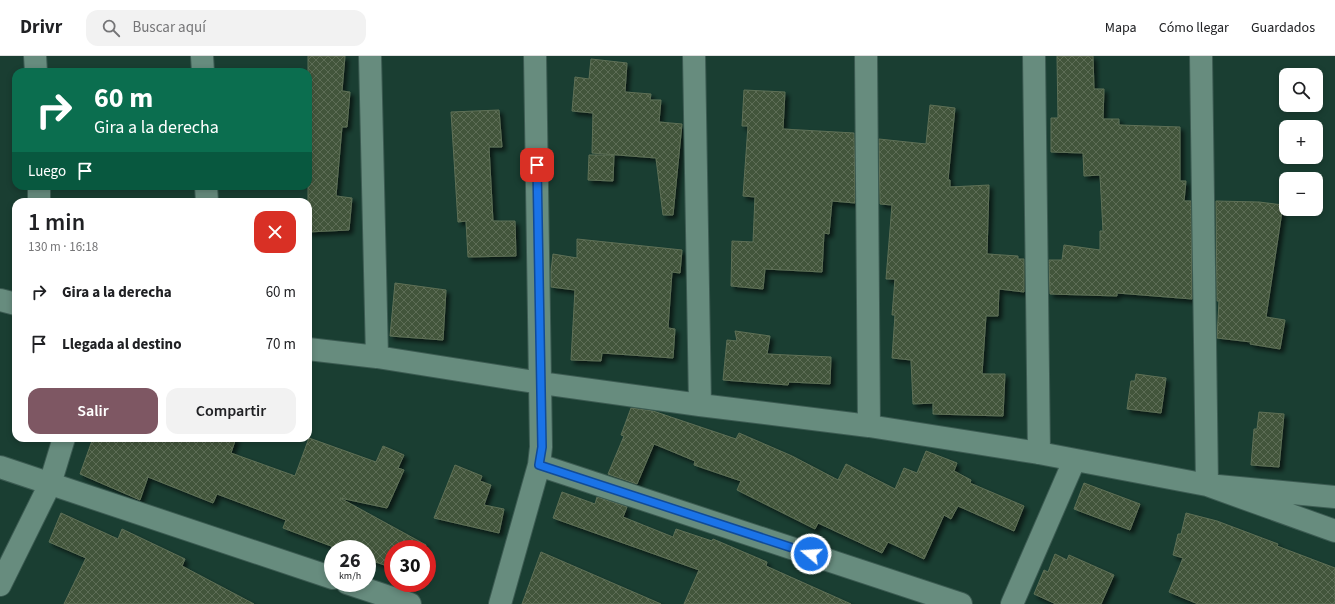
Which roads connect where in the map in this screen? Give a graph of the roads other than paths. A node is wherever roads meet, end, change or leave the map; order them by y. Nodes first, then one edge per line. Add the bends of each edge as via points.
1 (35, 56) edge
2 (202, 56) edge
3 (370, 56) edge
4 (535, 56) edge
5 (694, 56) edge
6 (866, 56) edge
7 (1034, 56) edge
8 (1201, 56) edge
9 (36, 68) edge
10 (203, 68) edge
11 (0, 300) edge
12 (12, 303) edge
13 (312, 349) edge
14 (377, 357) junction
15 (541, 383) junction
16 (700, 405) junction
17 (869, 426) junction
18 (63, 442) edge
19 (1039, 453) junction
20 (1074, 461) junction
21 (539, 465) junction
22 (0, 467) edge
23 (50, 484) junction
24 (1207, 485) junction
25 (1335, 498) edge
26 (1335, 531) edge
27 (324, 575) edge
28 (0, 585) edge
29 (374, 592) edge
30 (410, 604) edge
31 (500, 604) edge
32 (961, 604) edge
33 (1012, 604) edge

1 - 9 street
2 - 10 street
3 - 14 street
4 - 15 street
5 - 16 street
6 - 17 street
7 - 19 street
8 - 24 street
11 - 12 street
13 - 14 street
14 - 15 street
15 - 16 street
15 - 21 street via 542,447
16 - 17 street
17 - 19 street
18 - 23 street
19 - 20 street
20 - 24 street
20 - 33 street
21 - 31 street
21 - 32 street
22 - 23 street
23 - 27 street
23 - 28 street
24 - 25 street
24 - 26 street
29 - 30 street

